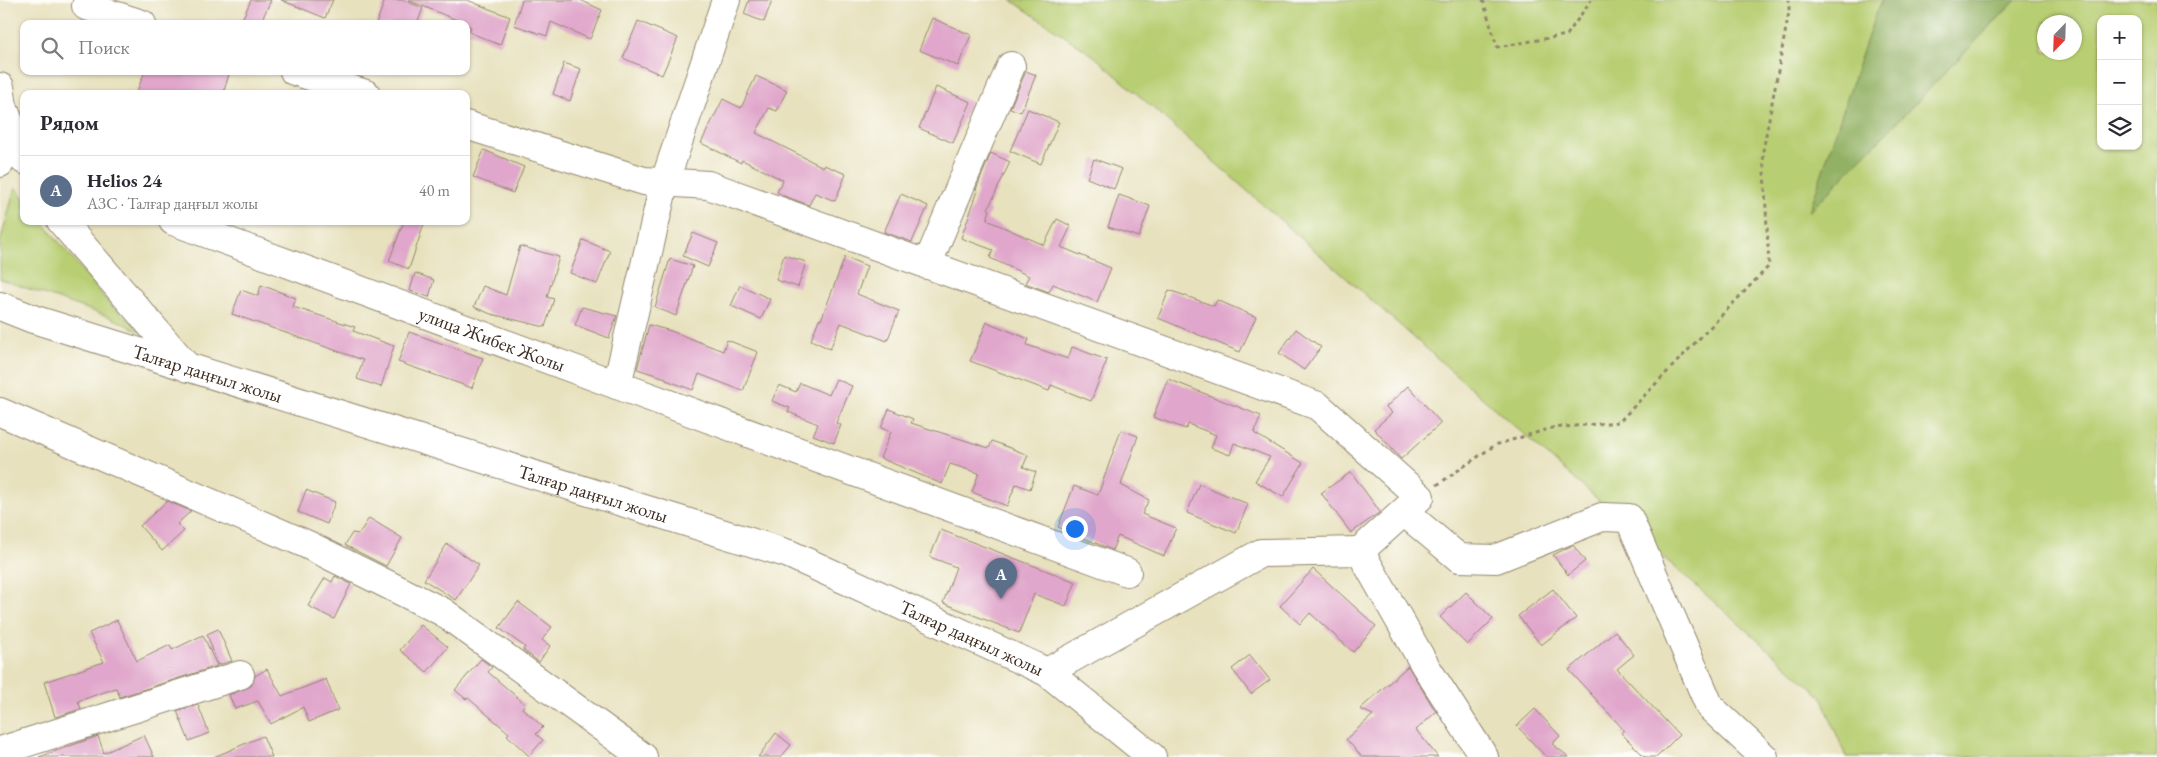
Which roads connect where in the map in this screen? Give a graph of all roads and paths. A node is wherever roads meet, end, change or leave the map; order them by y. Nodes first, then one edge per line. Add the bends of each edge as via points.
1 (726, 0) edge
2 (1483, 0) edge
3 (1591, 0) edge
4 (1789, 0) edge
5 (86, 6) dead end
6 (130, 20) edge
7 (1011, 66) dead end
8 (307, 75) edge
9 (353, 90) edge
10 (1, 96) edge
11 (470, 126) edge
12 (20, 149) edge
13 (0, 163) edge
14 (664, 184) junction
15 (64, 225) edge
16 (184, 225) edge
17 (927, 265) junction
18 (0, 306) edge
19 (188, 368) junction
20 (617, 385) junction
21 (0, 412) edge
22 (1412, 505) junction
23 (1360, 551) junction
24 (1126, 572) dead end
25 (1047, 672) junction
26 (240, 675) dead end
27 (0, 751) edge
28 (643, 757) edge
29 (1152, 757) edge
30 (1484, 757) edge
31 (1764, 757) edge

1 - 14 street
2 - 3 path via 1497,47 1567,35
4 - 22 path via 1763,151 1769,266 1619,422 1552,428 1494,445
5 - 6 street
7 - 17 street
8 - 9 street
10 - 12 street
10 - 13 street
11 - 14 street via 644,181
14 - 17 street via 708,185
14 - 20 street
15 - 19 street
16 - 20 street, улица Жибек Жолы
17 - 22 street via 1318,406
18 - 19 street, Талғар даңғыл жолы
19 - 25 street, Талғар даңғыл жолы via 789,554
20 - 24 street, улица Жибек Жолы
21 - 28 street via 306,544 443,612
22 - 23 street
22 - 31 street via 1460,558 1496,560 1602,518 1629,518 1710,708
23 - 25 street via 1261,553
23 - 30 street via 1426,667
25 - 29 street, Талғар даңғыл жолы
26 - 27 street

